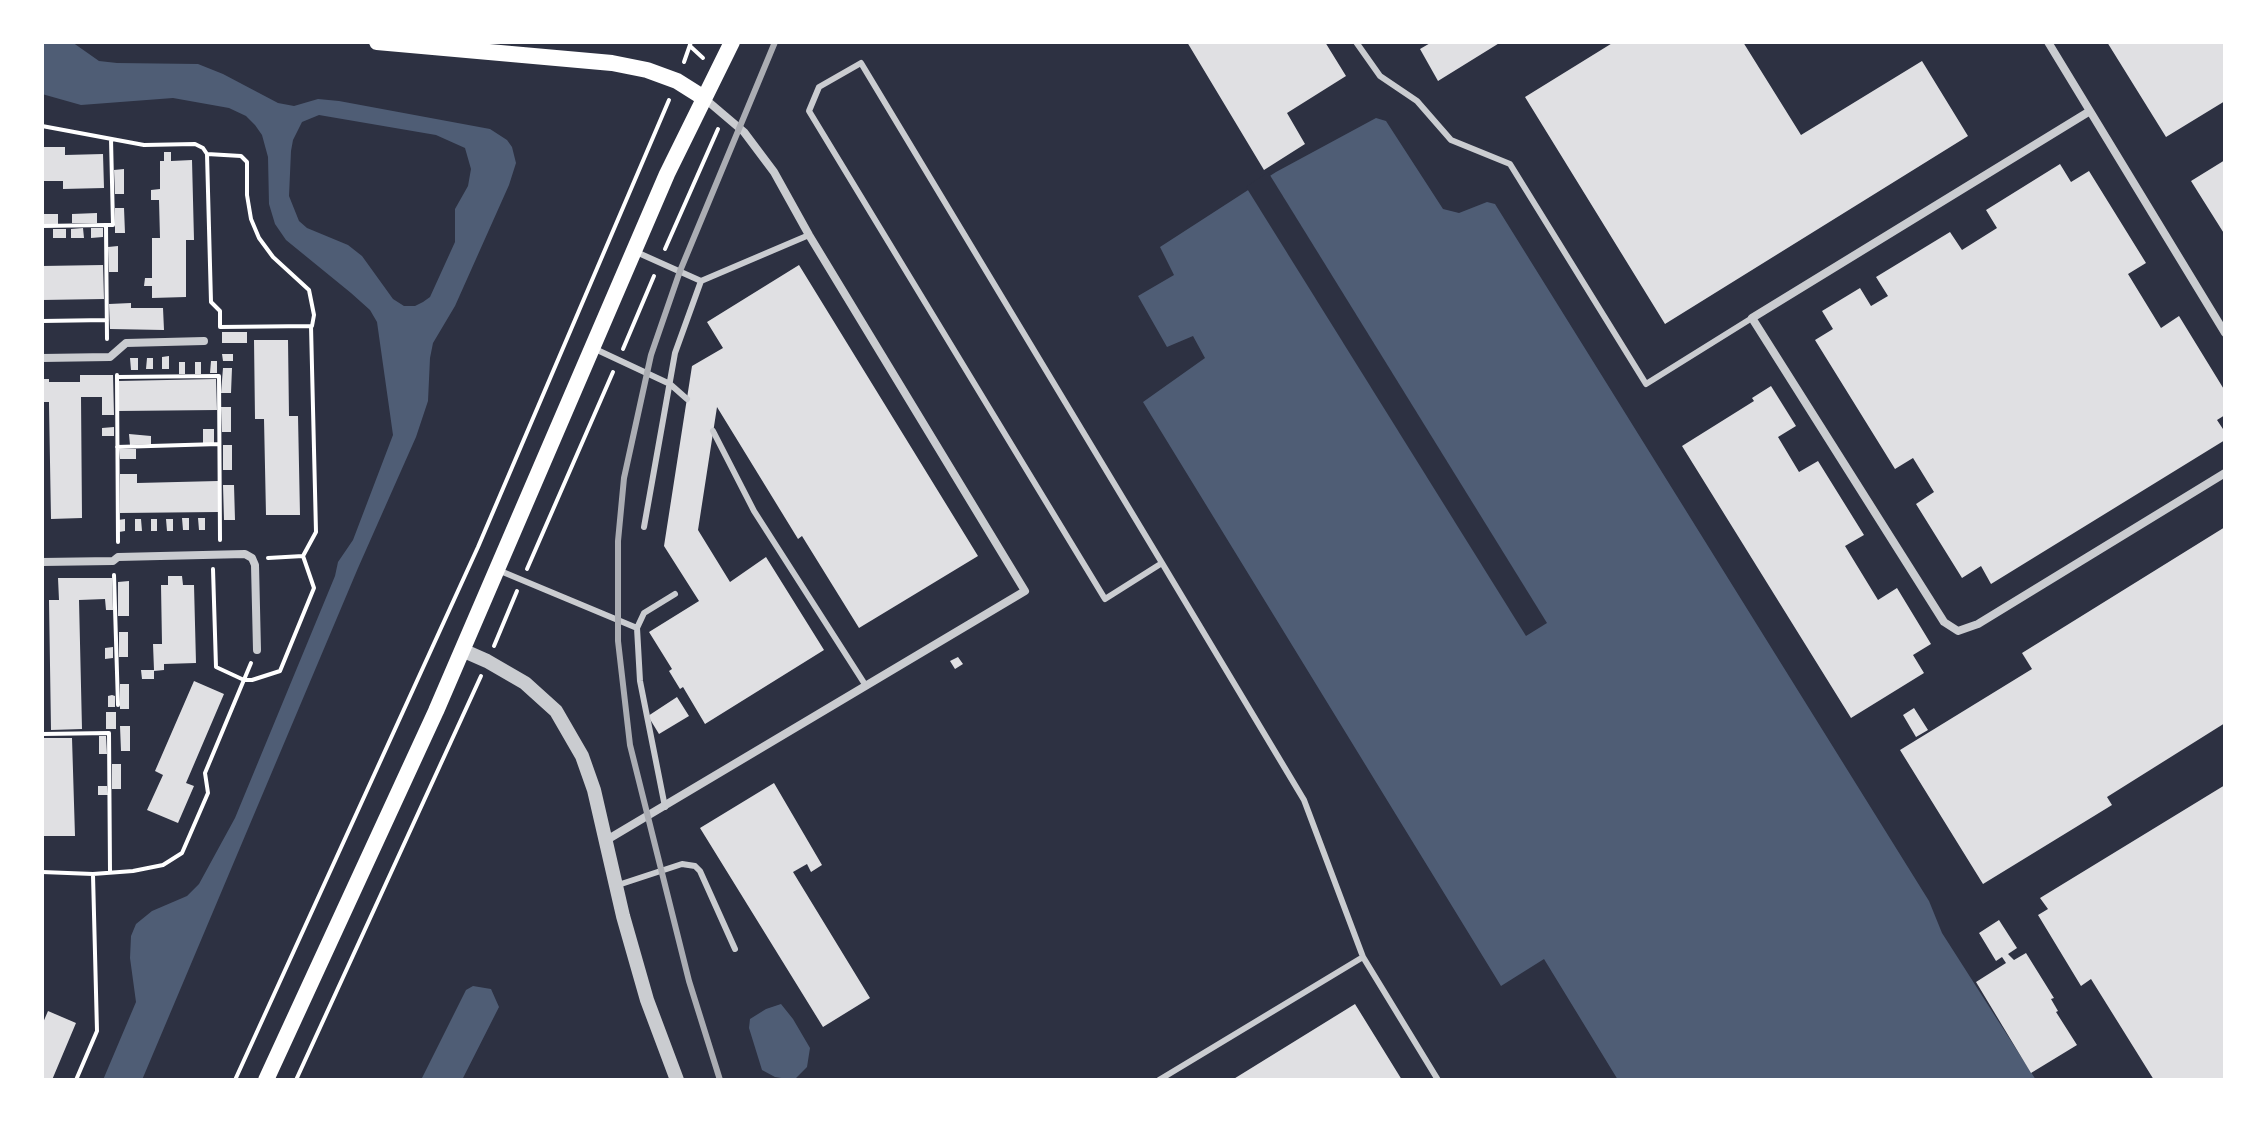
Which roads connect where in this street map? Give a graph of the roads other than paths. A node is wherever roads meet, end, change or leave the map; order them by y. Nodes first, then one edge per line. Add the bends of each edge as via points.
1 (377, 42) edge
2 (732, 42) edge
3 (1356, 42) edge
4 (2048, 42) edge
5 (704, 98) junction
6 (2090, 111) junction
7 (809, 235) junction
8 (634, 251) junction
9 (701, 281) junction
10 (1752, 318) junction
11 (2225, 333) edge
12 (204, 341) dead end
13 (593, 348) junction
14 (42, 358) edge
15 (670, 384) junction
16 (687, 399) dead end
17 (713, 431) dead end
18 (2225, 473) edge
19 (644, 527) dead end
20 (42, 562) edge
21 (1162, 563) junction
22 (498, 570) junction
23 (675, 594) dead end
24 (637, 628) junction
25 (257, 650) road end
26 (462, 650) junction
27 (866, 686) junction
28 (665, 807) junction
29 (604, 842) junction
30 (614, 886) junction
31 (735, 949) dead end
32 (1363, 957) junction
33 (266, 1080) edge
34 (677, 1080) edge
35 (1159, 1080) edge
36 (1438, 1080) edge

1 - 5 main road via 612,63 677,81
2 - 5 main road
3 - 10 lane via 1380,76 1417,101 1451,140 1510,164 1646,384
4 - 6 street
5 - 7 street via 744,132 774,172
5 - 8 main road
6 - 10 street
6 - 11 street
7 - 9 lane
7 - 27 street via 1025,591
8 - 9 lane
8 - 13 main road
9 - 15 lane via 675,353
10 - 18 street via 1944,622 1958,631 1978,624
12 - 14 street via 126,343 107,357
13 - 15 lane
13 - 22 main road
15 - 16 lane
15 - 19 lane
17 - 27 lane via 754,511
20 - 25 street via 245,554 255,565
21 - 21 lane via 1105,599 809,111 819,87 861,63
21 - 32 lane via 1304,800
22 - 24 lane
22 - 26 main road
23 - 24 lane via 644,613
24 - 28 lane via 640,681
26 - 29 street via 525,683 556,711 586,767
26 - 33 main road
27 - 28 street
28 - 29 street
29 - 30 street
30 - 31 lane via 682,864 695,866
30 - 34 street
32 - 35 lane
32 - 36 lane

